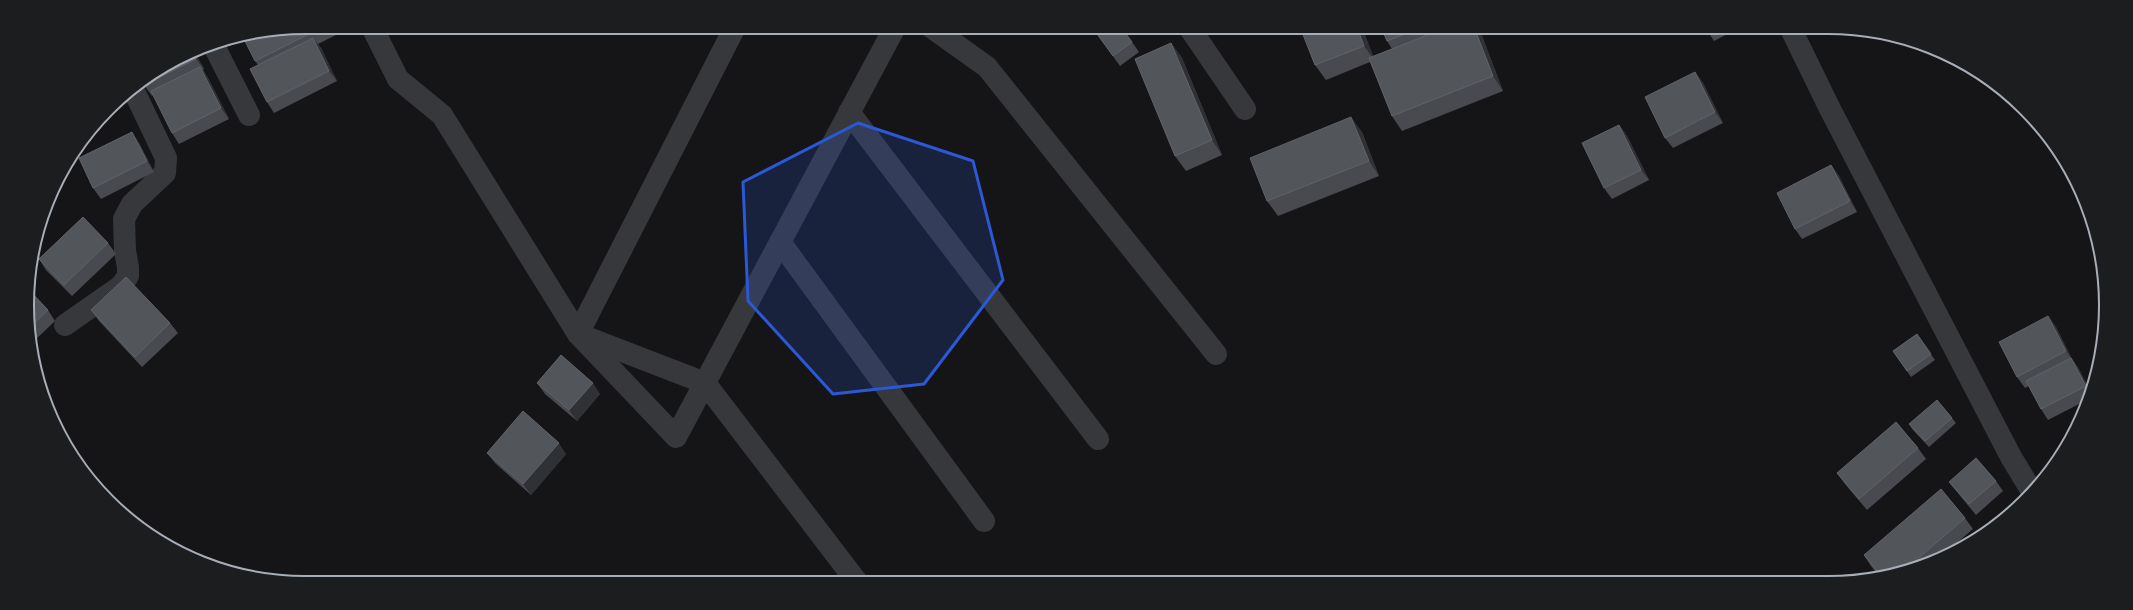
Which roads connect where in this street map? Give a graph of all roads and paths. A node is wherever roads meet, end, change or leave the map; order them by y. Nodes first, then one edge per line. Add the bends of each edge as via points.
1 (376, 34) edge
2 (731, 34) edge
3 (891, 34) edge
4 (941, 34) edge
5 (1194, 34) edge
6 (1793, 34) edge
7 (216, 49) edge
8 (135, 94) edge
9 (1245, 109) dead end
10 (849, 112) junction
11 (250, 115) dead end
12 (780, 242) junction
13 (65, 325) dead end
14 (578, 334) junction
15 (1216, 354) dead end
16 (705, 383) junction
17 (1098, 439) dead end
18 (2029, 487) edge
19 (984, 521) dead end
20 (852, 576) edge

1 - 14 street via 398,79 442,115
2 - 14 street
3 - 10 street
4 - 15 street via 987,67
5 - 9 street
6 - 18 street via 1837,123 2011,457
7 - 11 street
8 - 13 street via 166,158 165,174 132,204 124,219 128,276 121,286
10 - 12 street
10 - 17 street
12 - 16 street
12 - 19 street
14 - 16 street
14 - 16 street via 676,437
16 - 20 street

